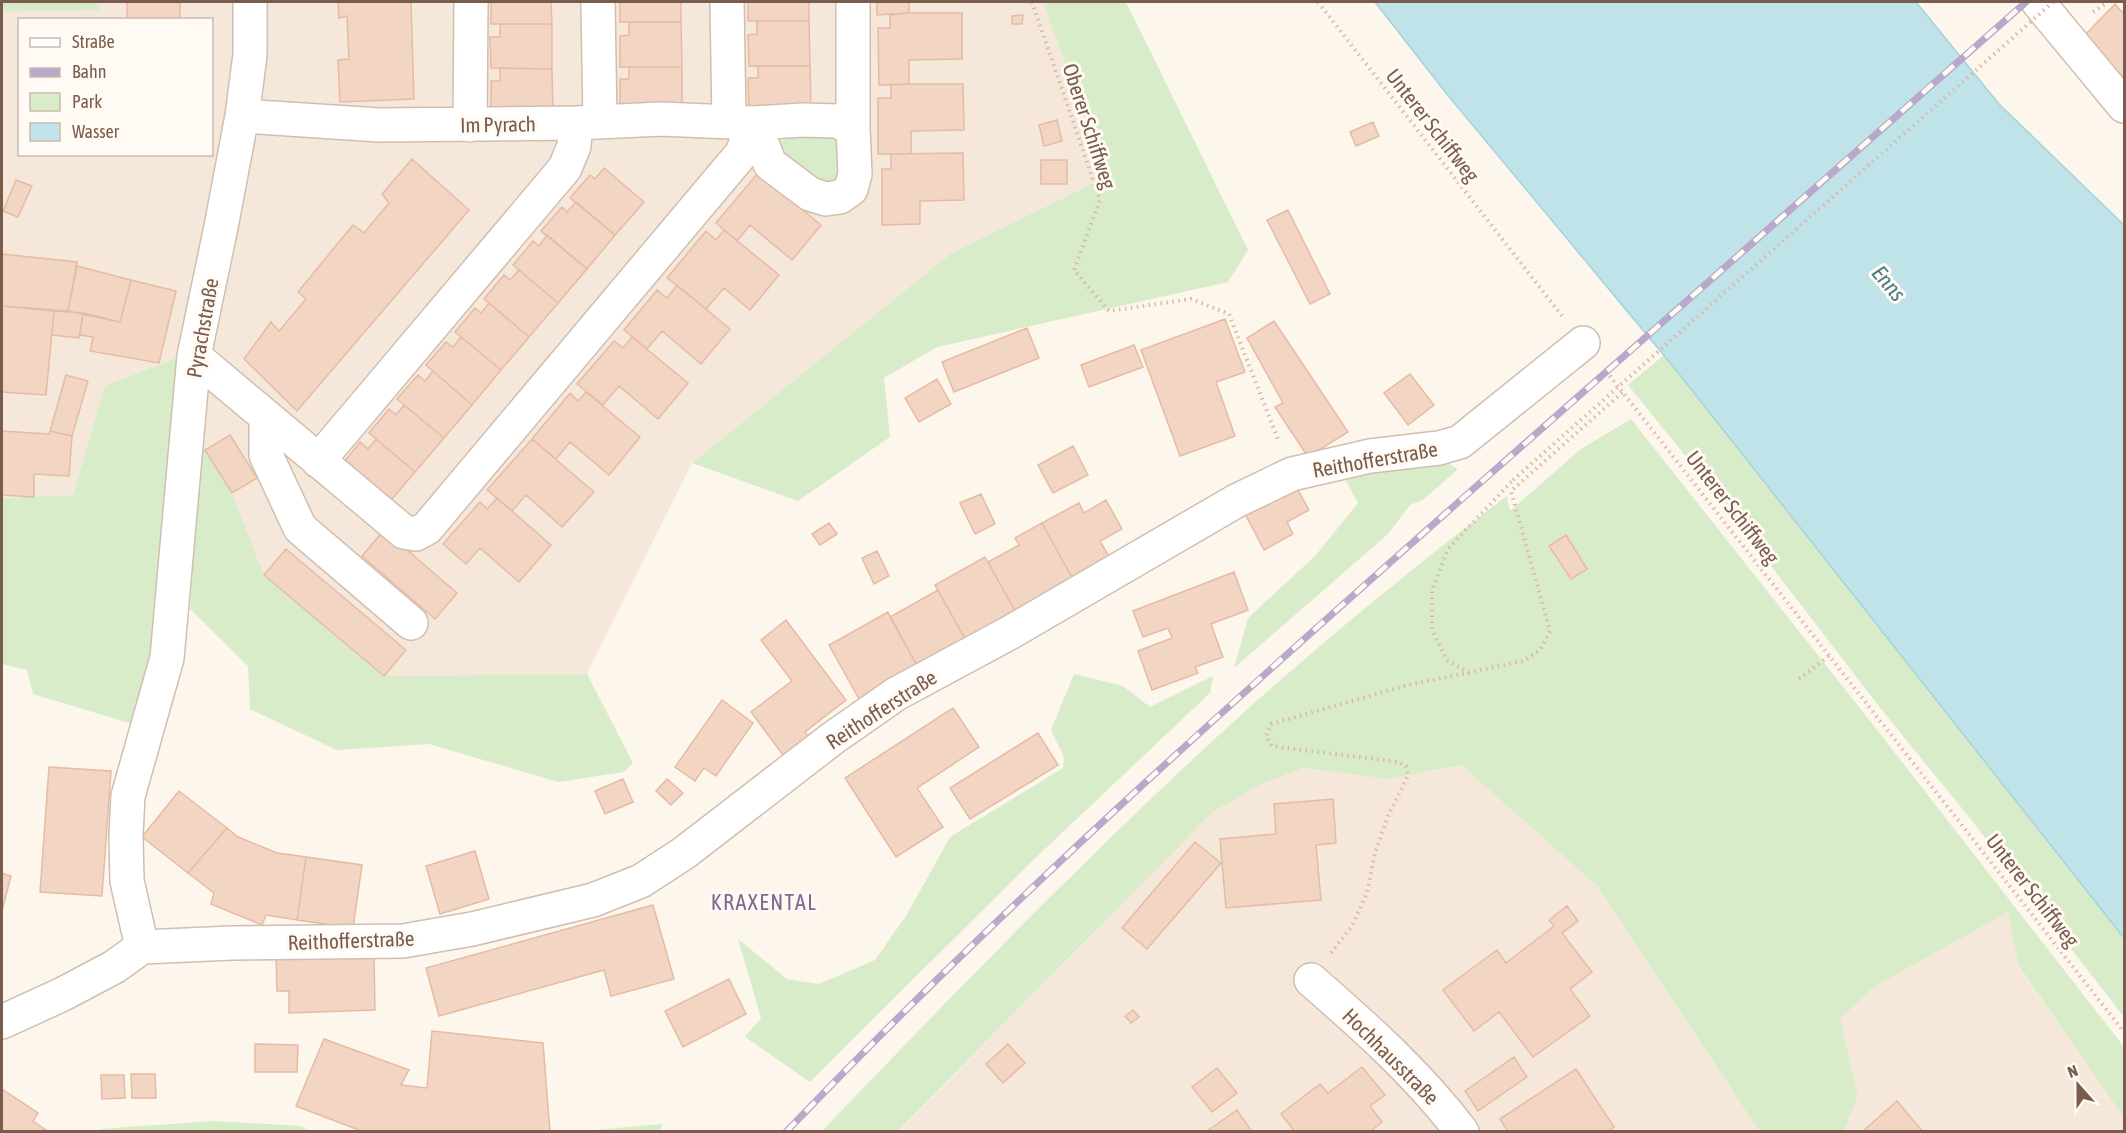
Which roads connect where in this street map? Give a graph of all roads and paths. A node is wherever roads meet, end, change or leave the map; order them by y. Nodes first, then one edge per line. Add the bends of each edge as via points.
1 (250, 2) edge
2 (471, 2) edge
3 (598, 2) edge
4 (727, 2) edge
5 (853, 2) edge
6 (1032, 2) edge
7 (1318, 2) edge
8 (2038, 2) edge
9 (2053, 2) edge
10 (2124, 106) edge
11 (242, 116) junction
12 (588, 123) junction
13 (741, 123) junction
14 (470, 125) junction
15 (854, 129) junction
16 (1582, 343) junction
17 (194, 356) junction
18 (1624, 391) junction
19 (266, 417) junction
20 (318, 461) junction
21 (1292, 474) junction
22 (411, 623) dead end
23 (1830, 655) junction
24 (1469, 673) junction
25 (1799, 679) dead end
26 (142, 947) junction
27 (1311, 980) joint
28 (2, 1022) edge
29 (2124, 1032) edge
30 (1449, 1127) edge

1 - 11 street, Pyrachstraße via 250,55
2 - 14 street
3 - 12 street
4 - 13 street
5 - 15 street
6 - 21 path, Oberer Schiffweg via 1100,200 1074,270 1109,311 1191,299 1229,314
7 - 16 path, Unterer Schiffweg
8 - 10 street
9 - 24 path, bridge via 1513,480 1448,549 1432,591 1432,630 1447,660
11 - 14 street, Im Pyrach via 379,125
11 - 17 street, Pyrachstraße
12 - 13 street, Im Pyrach via 661,119
12 - 14 street, Im Pyrach
12 - 20 street via 565,168
13 - 15 street, Im Pyrach via 837,121
13 - 15 street via 770,164 810,194 826,199 840,197 851,189 855,174
13 - 20 street via 742,153 427,528 416,534 404,532
16 - 18 path, Unterer Schiffweg
16 - 21 street, Reithofferstraße via 1460,442 1370,456
17 - 19 street
17 - 26 street, Pyrachstraße via 166,658 128,796 128,881
18 - 23 path, Unterer Schiffweg
18 - 24 path via 1511,491 1550,632 1539,650 1523,661
19 - 20 street
19 - 22 street via 266,455 300,528
21 - 26 street, Reithofferstraße via 1236,501 896,694 641,881 593,900 403,942
23 - 25 path
23 - 29 path, Unterer Schiffweg
24 - 27 path via 1404,686 1271,724 1266,736 1272,746 1398,762 1406,766 1408,776 1388,816 1367,893 1352,926
26 - 28 street via 104,973
27 - 30 street, Hochhausstraße via 1414,1076

